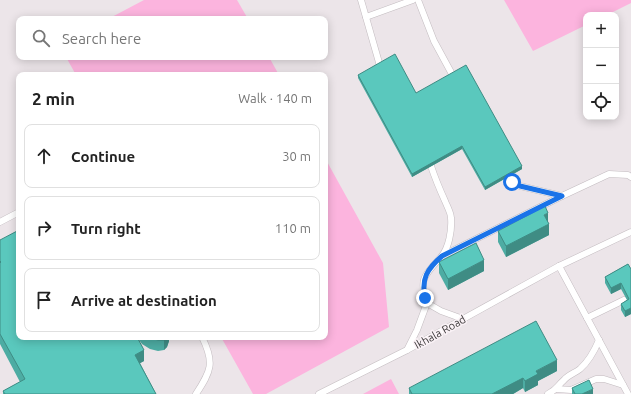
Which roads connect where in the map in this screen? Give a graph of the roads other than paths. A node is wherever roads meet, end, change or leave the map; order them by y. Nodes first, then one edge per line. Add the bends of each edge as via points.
1 (361, 0) edge
2 (413, 0) edge
3 (418, 0) edge
4 (366, 17) junction
5 (380, 66) edge
6 (453, 76) edge
7 (431, 166) edge
8 (631, 177) edge
9 (507, 178) edge
10 (562, 196) junction
11 (16, 214) edge
12 (0, 222) edge
13 (630, 231) edge
14 (442, 256) junction
15 (559, 266) junction
16 (624, 300) edge
17 (427, 303) junction
18 (587, 318) junction
19 (463, 319) junction
20 (204, 340) edge
21 (599, 340) junction
22 (407, 350) junction
23 (623, 385) junction
24 (557, 389) junction
25 (196, 394) edge
26 (319, 394) edge
27 (548, 394) edge
28 (628, 394) edge

1 - 4 lane
2 - 4 lane
3 - 6 lane via 434,41
4 - 5 lane
7 - 14 lane via 452,217 450,236
8 - 10 lane via 609,174
9 - 10 lane via 520,186
10 - 14 lane
11 - 12 lane
13 - 15 lane, Ikhala Road
14 - 17 lane via 428,271 424,281 423,290
15 - 18 lane
15 - 19 lane, Ikhala Road
16 - 18 lane
17 - 19 lane
17 - 22 lane
18 - 21 lane
19 - 22 lane, Ikhala Road
20 - 25 lane via 209,351 210,366
21 - 23 lane
21 - 24 lane via 587,362 564,380
22 - 26 lane, Ikhala Road
23 - 24 lane via 596,379 570,390
23 - 28 lane
24 - 27 lane

